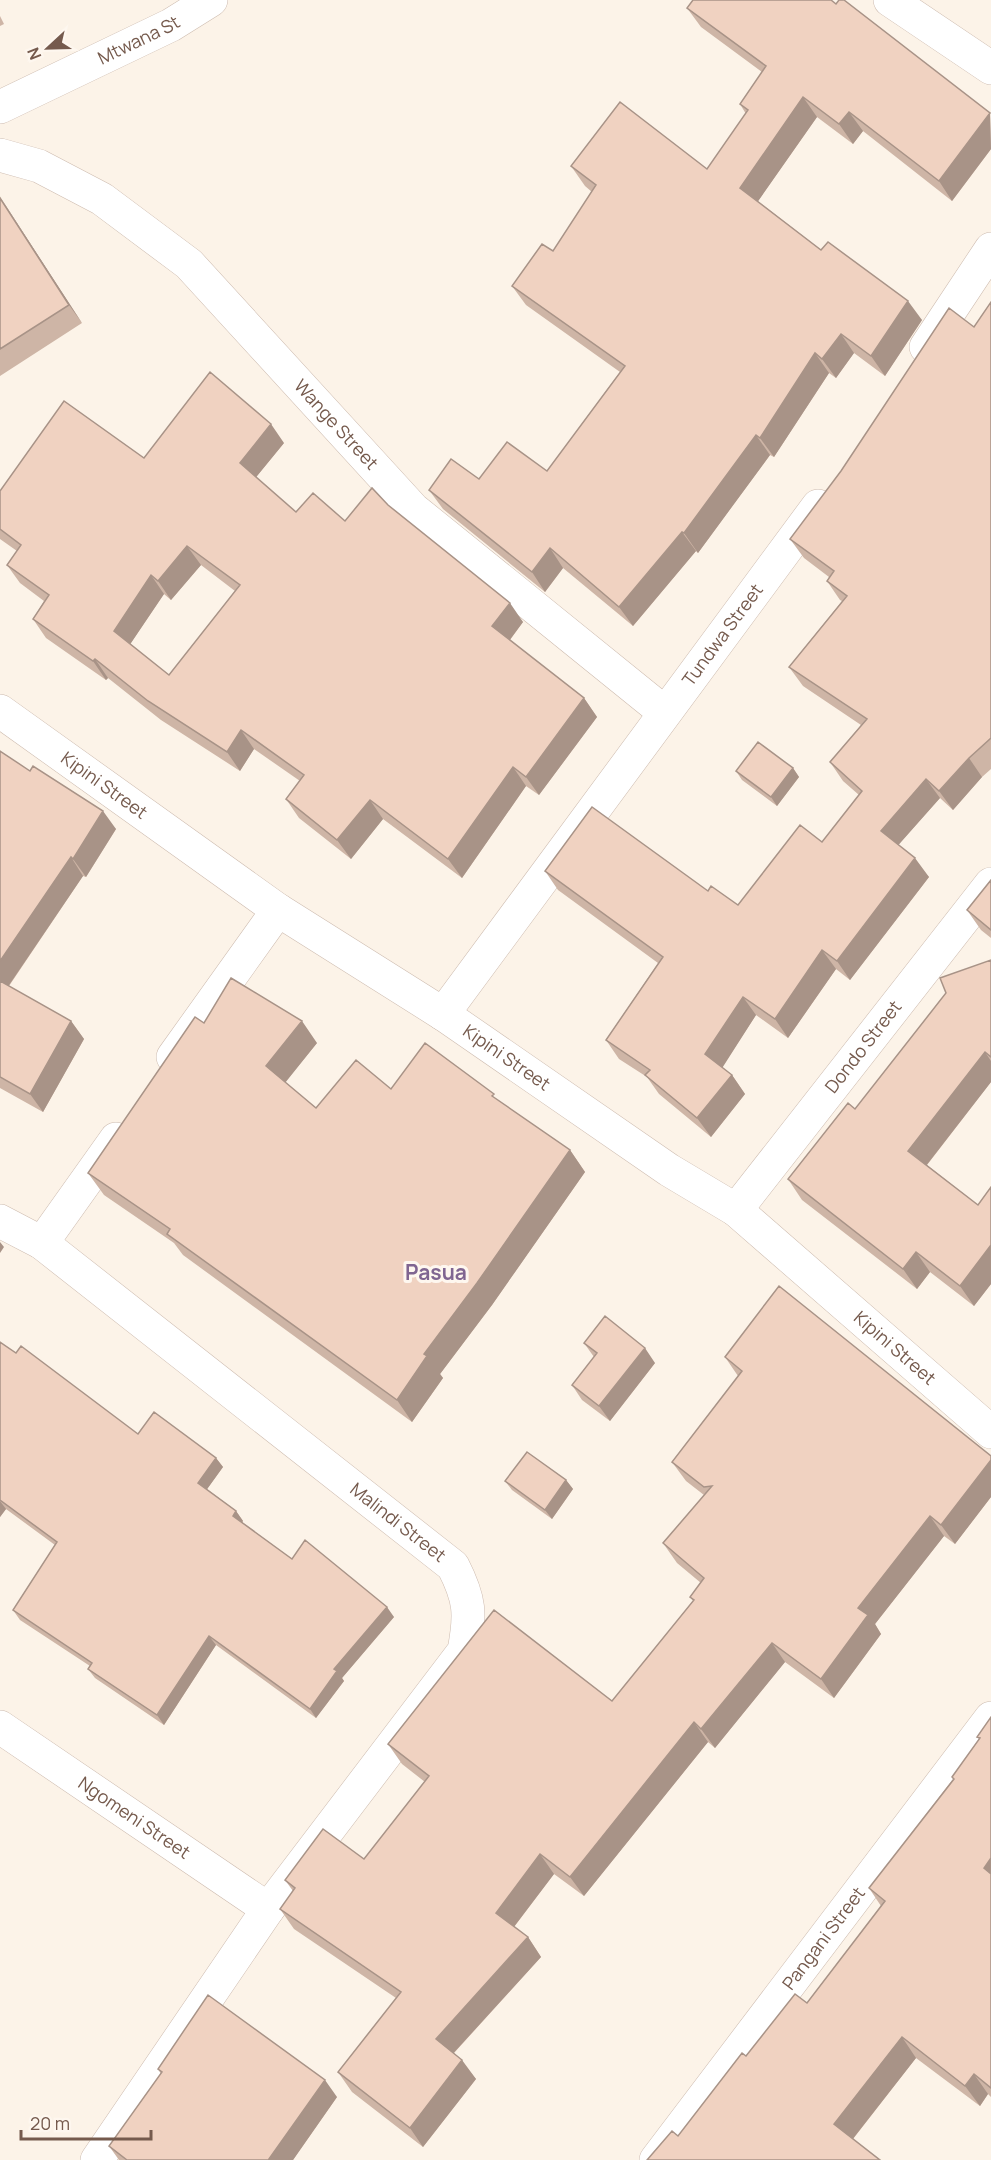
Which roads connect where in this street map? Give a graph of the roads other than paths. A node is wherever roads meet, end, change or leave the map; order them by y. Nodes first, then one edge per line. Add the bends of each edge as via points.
1 (211, 0) edge
2 (890, 0) edge
3 (991, 68) edge
4 (0, 107) edge
5 (0, 155) edge
6 (991, 249) edge
7 (911, 369) edge
8 (838, 479) edge
9 (0, 711) edge
10 (664, 712) junction
11 (991, 884) edge
12 (278, 910) junction
13 (442, 1014) junction
14 (153, 1086) edge
15 (132, 1115) edge
16 (736, 1210) junction
17 (0, 1221) edge
18 (42, 1243) junction
19 (991, 1432) edge
20 (991, 1718) edge
21 (0, 1727) edge
22 (268, 1909) junction
23 (97, 2160) edge
24 (656, 2160) edge

1 - 4 street, Mtwana St via 171,25
2 - 3 street
5 - 10 street, Wange Street via 39,166 102,200 189,264 413,509
6 - 7 street
8 - 10 street, Tundwa Street
9 - 12 street, Kipini Street
10 - 13 street, Tundwa Street
11 - 16 street, Dondo Street
12 - 13 street, Kipini Street
12 - 14 street
13 - 16 street, Kipini Street via 669,1170
15 - 18 street
16 - 19 street, Kipini Street
17 - 18 street, Malindi Street
18 - 22 street, Malindi Street via 453,1566 467,1593 470,1620 464,1651
20 - 24 street, Pangani Street
21 - 22 street, Ngomeni Street
22 - 23 street, Malindi Street

